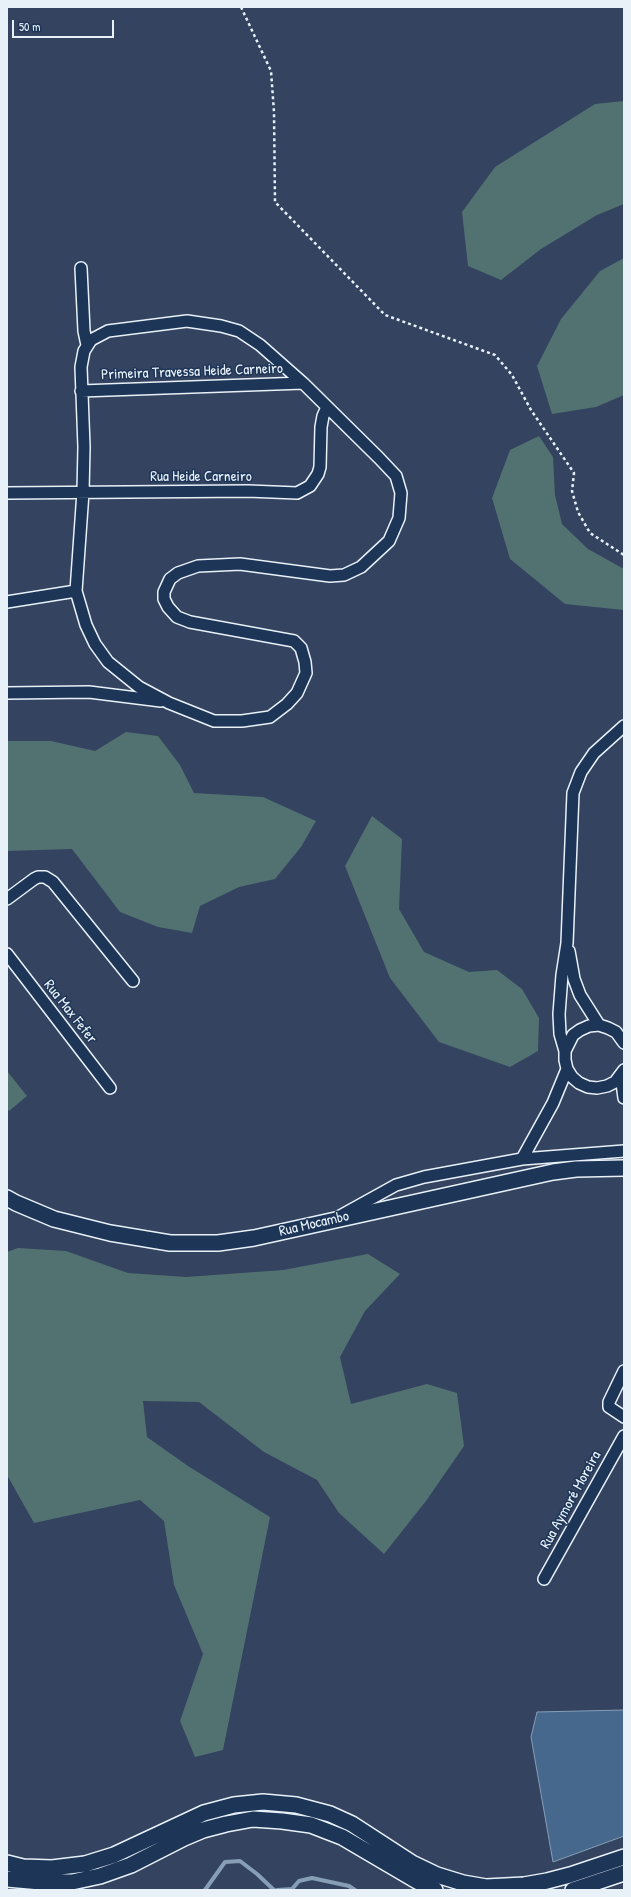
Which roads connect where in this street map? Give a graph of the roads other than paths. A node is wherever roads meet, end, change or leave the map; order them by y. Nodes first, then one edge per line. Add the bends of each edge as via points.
1 (82, 268) dead end
2 (87, 345) junction
3 (303, 383) junction
4 (82, 391) junction
5 (327, 407) junction
6 (83, 492) junction
7 (7, 493) edge
8 (76, 591) junction
9 (7, 602) edge
10 (7, 693) edge
11 (169, 703) junction
12 (624, 726) edge
13 (7, 899) edge
14 (567, 943) junction
15 (7, 954) edge
16 (133, 981) dead end
17 (599, 1025) junction
18 (620, 1031) edge
19 (624, 1043) edge
20 (565, 1051) junction
21 (567, 1069) junction
22 (623, 1072) edge
23 (110, 1088) dead end
24 (624, 1098) edge
25 (624, 1151) edge
26 (522, 1159) junction
27 (624, 1168) edge
28 (7, 1198) edge
29 (332, 1220) junction
30 (624, 1371) edge
31 (624, 1417) edge
32 (624, 1436) edge
33 (544, 1579) dead end
34 (624, 1857) edge
35 (7, 1863) edge
36 (624, 1874) edge
37 (7, 1879) edge
38 (435, 1890) edge
39 (572, 1890) edge

1 - 2 street via 84,331
2 - 3 street via 108,331 187,321 221,326 239,331 260,345
2 - 4 street via 81,367
3 - 4 street, Primeira Travessa Heide Carneiro
3 - 5 street
4 - 6 street
5 - 6 street, Rua Heide Carneiro via 321,427 318,474 310,486 298,493
5 - 11 street via 396,476 402,500 399,518 389,542 361,567 344,575 324,575 240,564 198,566 178,573 170,579 164,592 168,608 177,618 294,641 303,653 306,673 297,693 270,717 242,721 214,720
6 - 7 street, Rua Heide Carneiro
6 - 8 street
8 - 9 street
8 - 11 street via 86,625 108,662 139,687
10 - 11 street via 89,692
12 - 14 street via 594,753 581,772 573,794
13 - 16 street via 34,879 45,876 53,882
14 - 17 street via 580,995
14 - 20 street via 559,1014 560,1034
15 - 23 street, Rua Max Fefer
17 - 18 street
17 - 20 street via 580,1030 568,1043
18 - 19 street
20 - 21 street
21 - 22 street via 579,1083 592,1088 615,1082
21 - 26 street via 553,1103
22 - 24 street
25 - 26 street
26 - 29 street via 424,1177 396,1185
27 - 29 main road, Rua Mocambo via 553,1172
28 - 29 main road, Rua Mocambo via 54,1219 110,1233 170,1243 218,1243 247,1239
30 - 31 street via 609,1407
32 - 33 street, Rua Aymoré Moreira
34 - 35 main road via 570,1875 524,1885 486,1886 462,1883 412,1863 352,1824 330,1814 296,1805 263,1802 234,1805 204,1813 114,1855 84,1864 52,1868 23,1867
36 - 39 main road
37 - 38 main road via 72,1882 100,1876 131,1865 203,1830 254,1819 311,1825 342,1837

